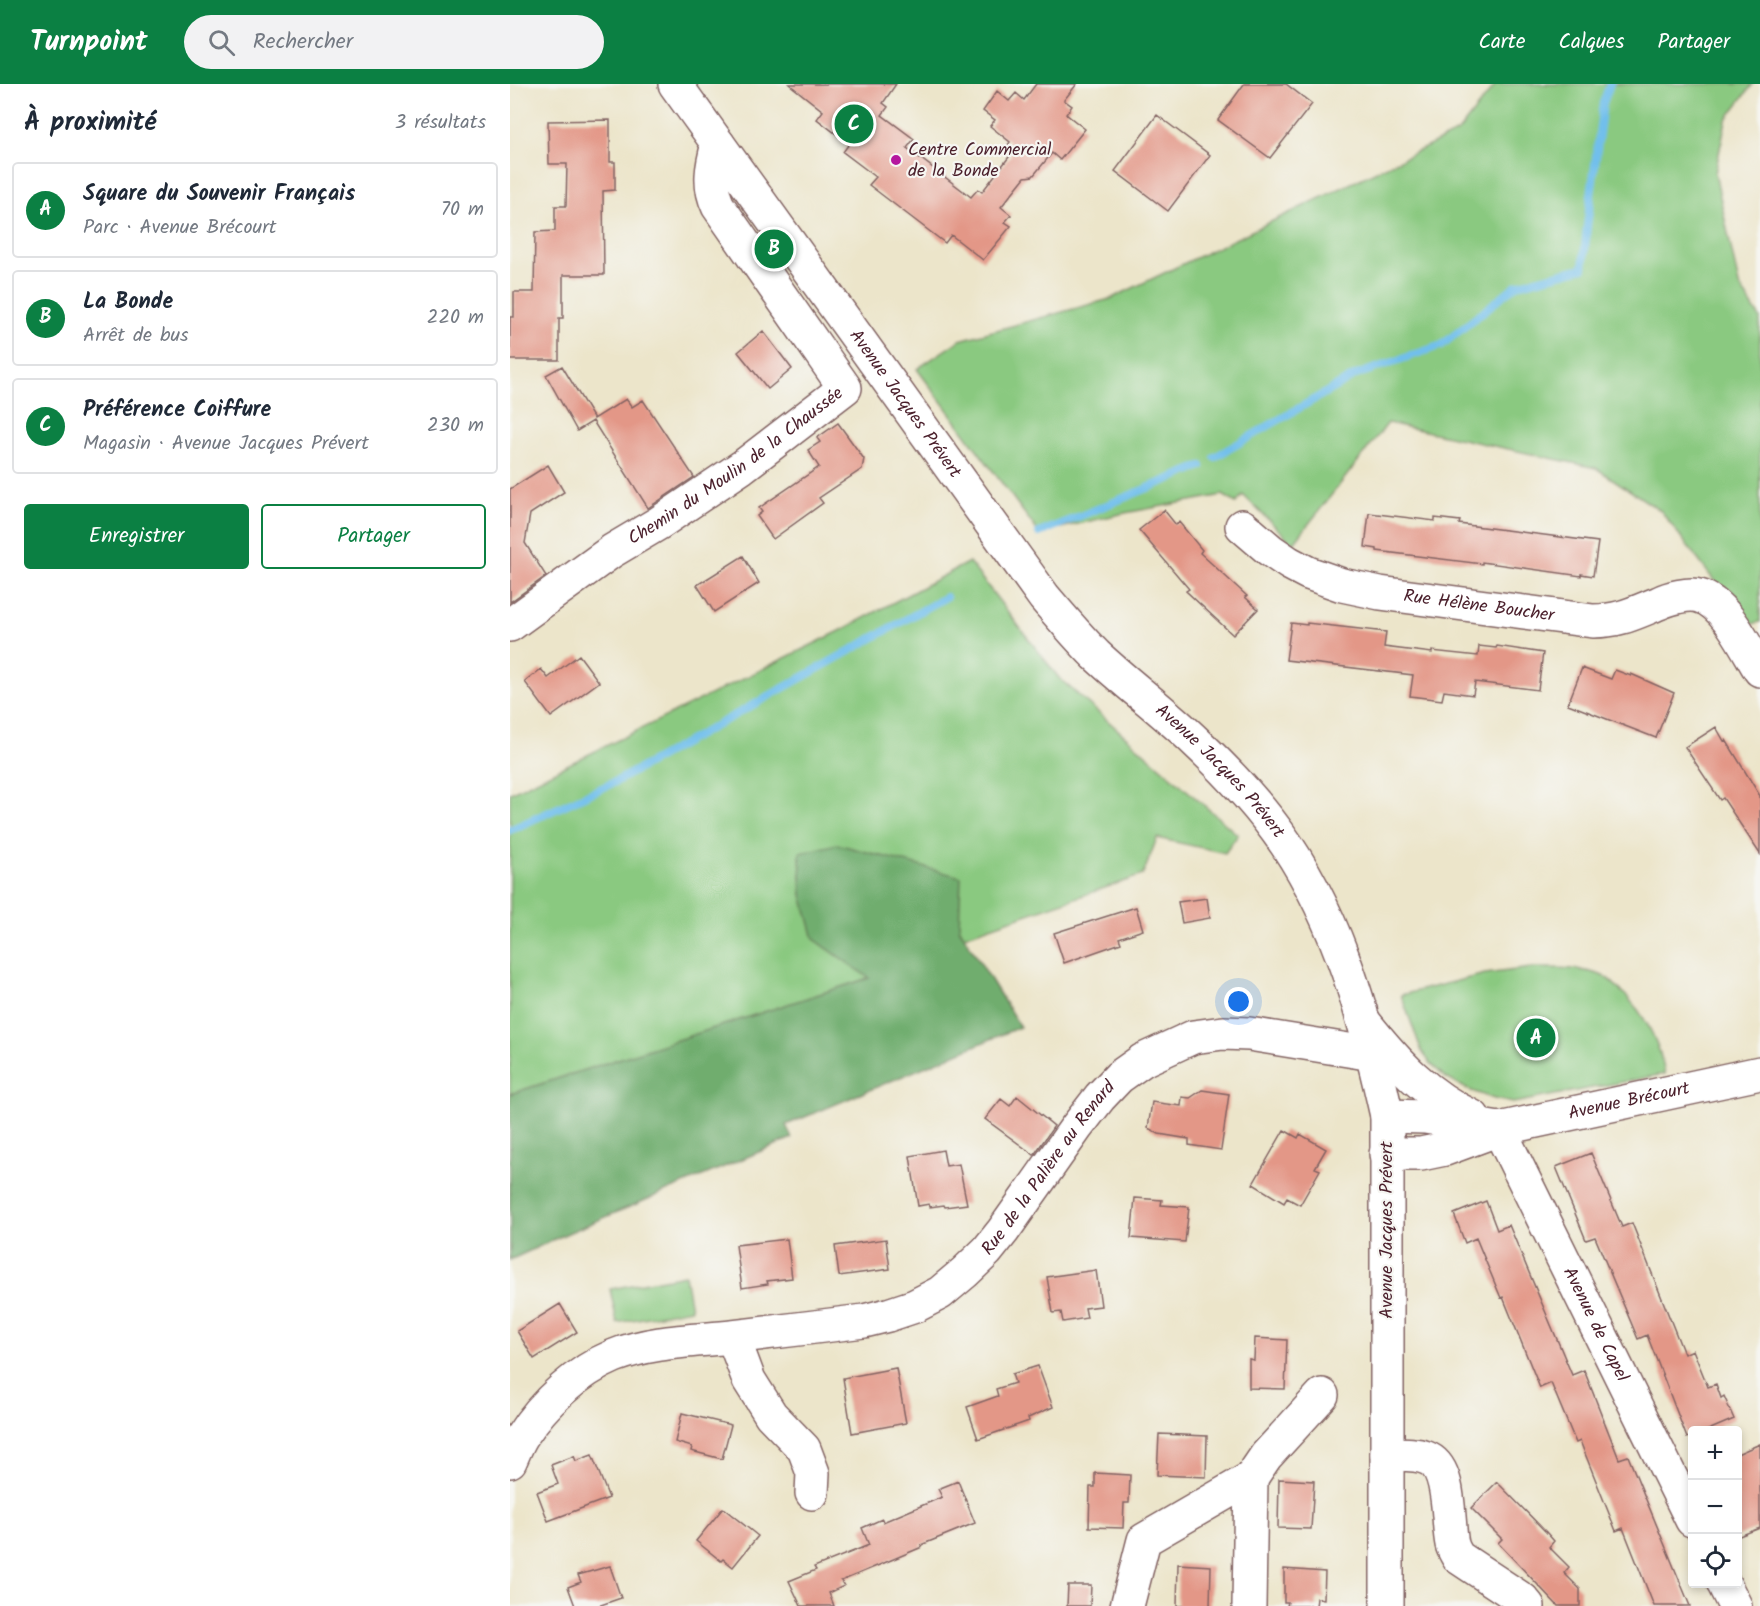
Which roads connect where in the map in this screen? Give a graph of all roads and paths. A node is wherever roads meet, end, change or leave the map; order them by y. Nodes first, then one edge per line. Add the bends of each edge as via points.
1 (675, 84) edge
2 (718, 144) junction
3 (1242, 526) dead end
4 (510, 625) edge
5 (1760, 670) edge
6 (1365, 1023) junction
7 (1373, 1054) junction
8 (1760, 1073) edge
9 (1387, 1116) junction
10 (1499, 1129) junction
11 (1386, 1154) junction
12 (733, 1337) junction
13 (1322, 1395) dead end
14 (1387, 1454) junction
15 (510, 1461) edge
16 (1251, 1478) junction
17 (812, 1493) dead end
18 (1688, 1512) edge
19 (1726, 1588) edge
20 (1127, 1606) edge
21 (1249, 1606) edge
22 (1387, 1606) edge
23 (1528, 1606) edge
24 (1735, 1606) edge

1 - 2 street, Avenue Jacques Prévert
2 - 4 street, Chemin du Moulin de la Chaussée via 711,178 712,195 718,207 845,388 742,467 612,551
2 - 6 street, Avenue Jacques Prévert via 1044,597 1097,655 1196,742 1257,805 1287,845 1318,899
3 - 5 street, Rue Hélène Boucher via 1270,550 1308,573 1380,593 1593,621 1629,616 1670,598 1698,596 1724,613
6 - 7 street, Avenue Jacques Prévert
6 - 10 street via 1425,1088 1451,1107
7 - 9 street, Avenue Jacques Prévert
7 - 12 street, Rue de la Palière au Renard via 1240,1034 1193,1037 1163,1050 1127,1071 1100,1097 987,1251 940,1293 915,1306 864,1321
8 - 10 street, Avenue Brécourt
9 - 10 street, Avenue Brécourt via 1425,1117
9 - 11 street, Avenue Jacques Prévert
10 - 11 street, Avenue Brécourt via 1445,1149
10 - 18 street, Avenue de Capel
11 - 14 street, Avenue Jacques Prévert
12 - 15 street, Rue de la Palière au Renard via 639,1349 594,1367 574,1380 535,1418
12 - 17 street via 749,1380 771,1415 804,1449 813,1473
13 - 16 street
14 - 22 street, Avenue Jacques Prévert
14 - 23 street via 1413,1455 1436,1465 1445,1480 1453,1546 1458,1557
16 - 20 street via 1144,1540
16 - 21 street
19 - 24 street

